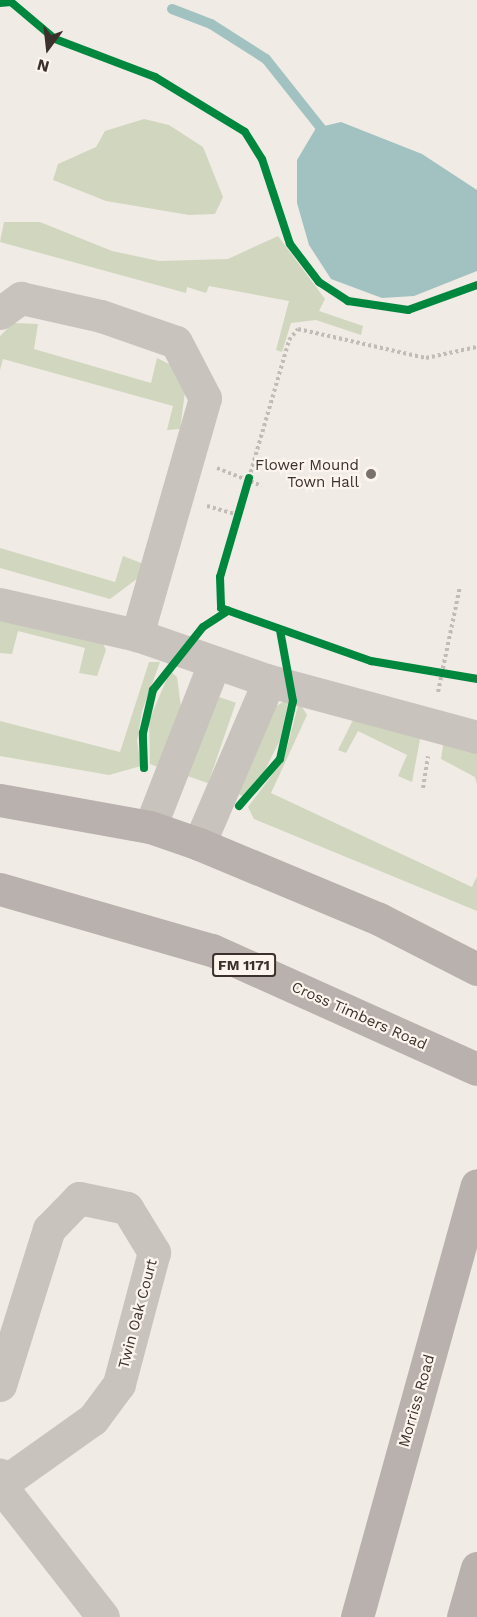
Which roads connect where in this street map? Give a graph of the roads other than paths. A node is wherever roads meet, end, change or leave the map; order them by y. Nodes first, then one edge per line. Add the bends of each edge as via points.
1 (0, 313) edge
2 (0, 604) edge
3 (137, 635) junction
4 (214, 664) junction
5 (269, 681) junction
6 (477, 737) edge
7 (0, 800) edge
8 (150, 827) junction
9 (199, 844) junction
10 (0, 889) edge
11 (477, 969) edge
12 (477, 1069) edge
13 (477, 1185) edge
14 (0, 1385) edge
15 (1, 1481) edge
16 (477, 1568) edge
17 (103, 1617) edge
18 (357, 1617) edge
19 (463, 1617) edge

1 - 3 street via 21,298 101,316 176,342 205,398
2 - 3 street
3 - 4 street
4 - 5 street
4 - 8 street
5 - 6 street
5 - 9 street
7 - 8 main road
8 - 9 main road
9 - 11 main road via 379,919
10 - 12 main road, Cross Timbers Road / FM 1171 via 212,950
13 - 18 main road, Morriss Road
14 - 15 street, Twin Oak Court via 49,1229 79,1198 127,1208 154,1252 119,1384 93,1419
15 - 17 street, Twin Oak Court
16 - 19 main road

